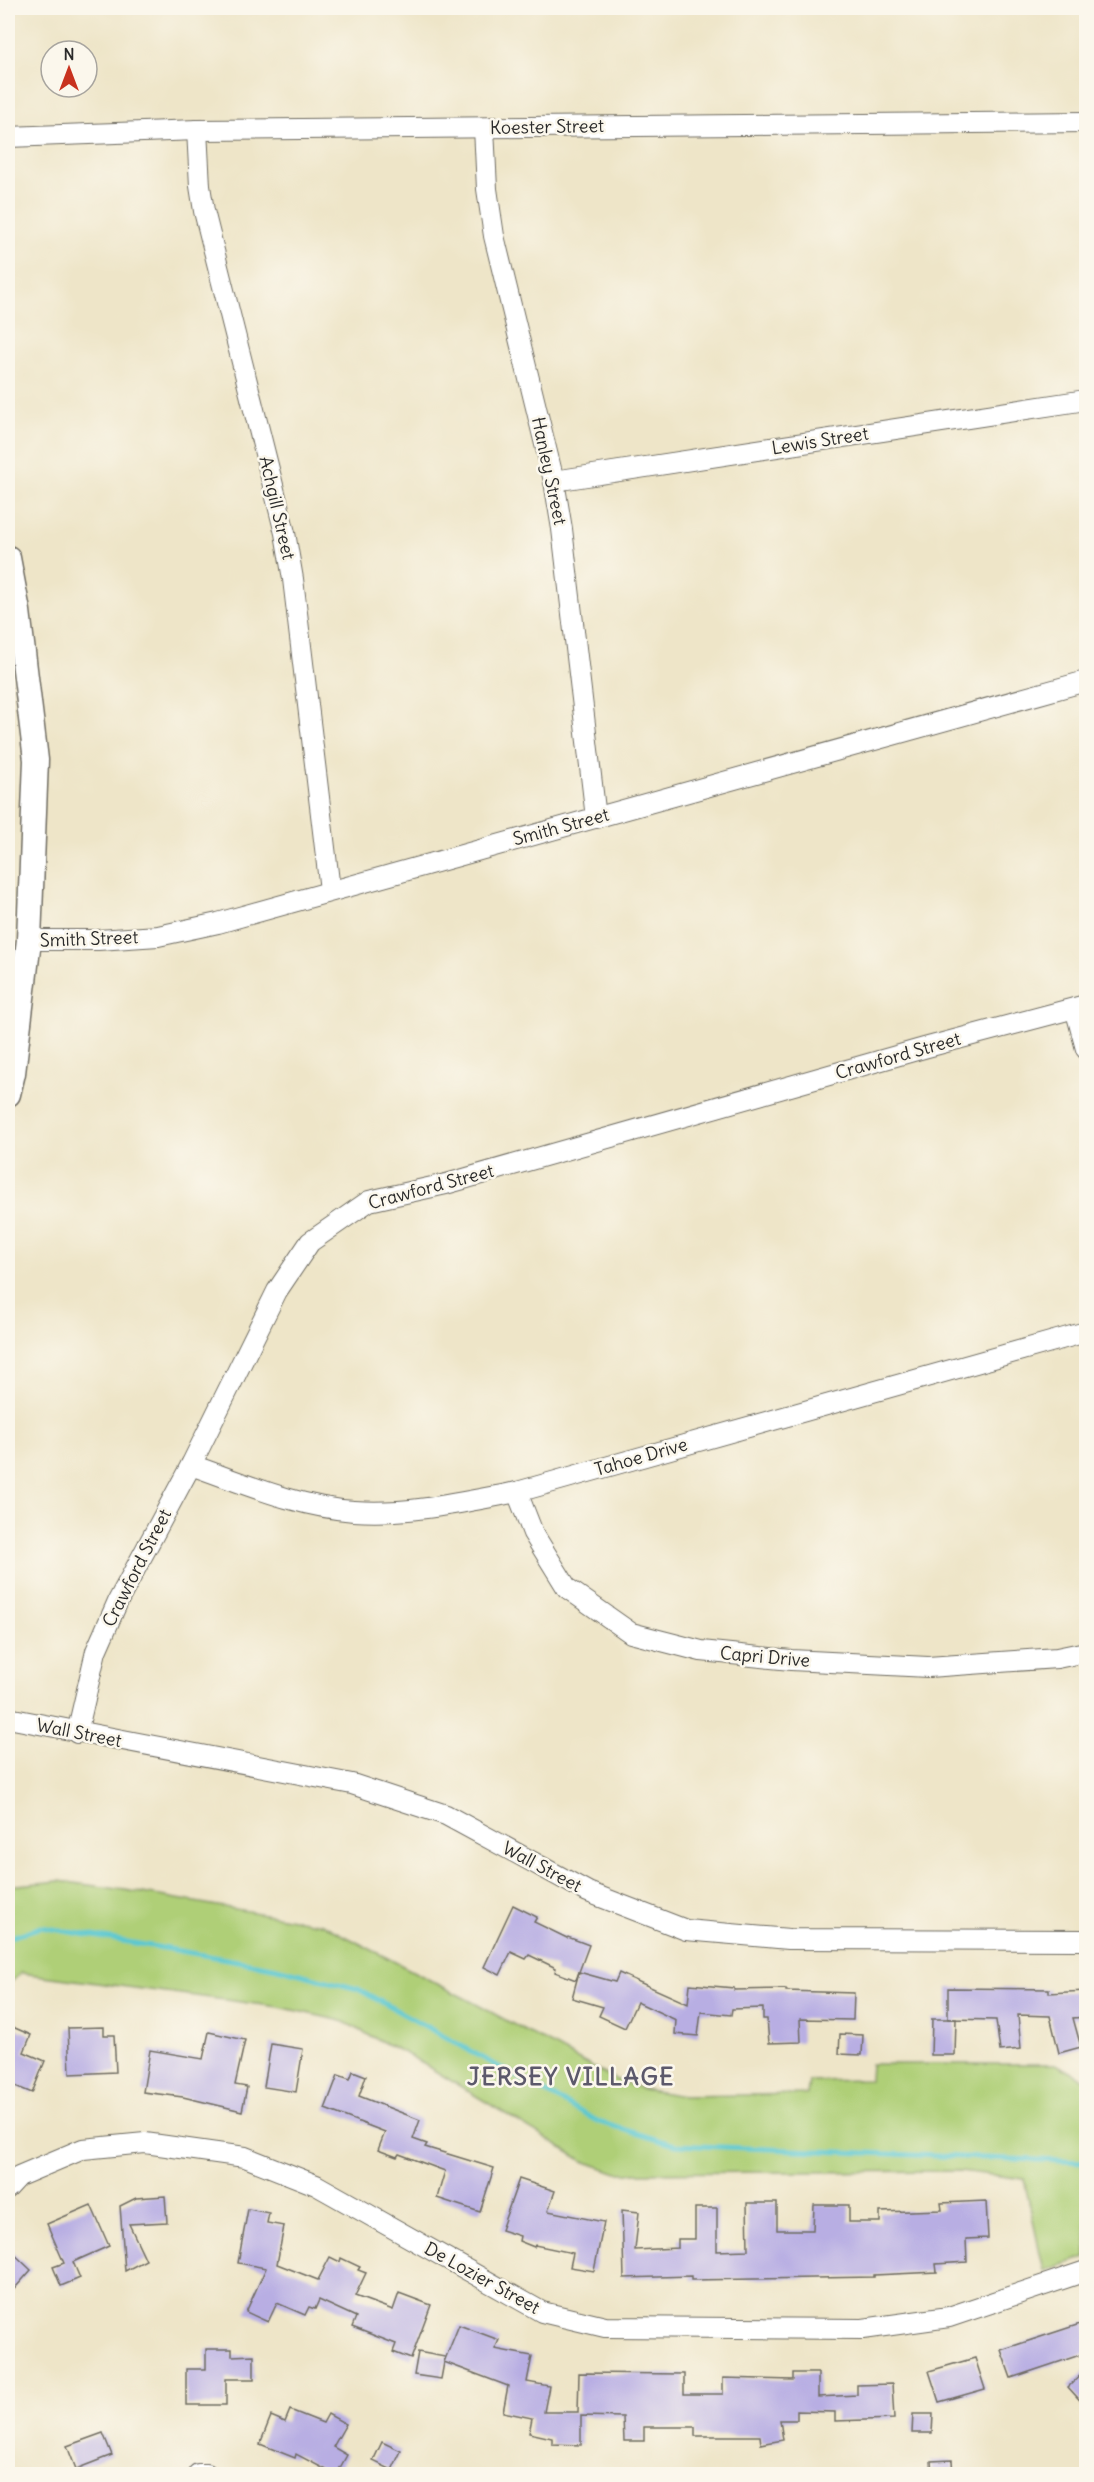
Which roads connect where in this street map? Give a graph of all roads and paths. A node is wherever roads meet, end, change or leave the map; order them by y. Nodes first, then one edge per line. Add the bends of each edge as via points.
1 (1086, 122) edge
2 (484, 128) junction
3 (197, 130) junction
4 (8, 137) edge
5 (1086, 400) edge
6 (554, 481) junction
7 (8, 558) edge
8 (1086, 681) edge
9 (596, 818) junction
10 (330, 890) junction
11 (29, 940) junction
12 (1081, 1007) edge
13 (1086, 1049) edge
14 (8, 1094) edge
15 (1086, 1332) edge
16 (191, 1465) junction
17 (518, 1492) junction
18 (1086, 1652) edge
19 (8, 1718) edge
20 (77, 1733) junction
21 (1086, 1940) edge
22 (8, 2188) edge
23 (1086, 2271) edge
24 (198, 2475) edge
25 (207, 2475) edge

1 - 2 street, Koester Street
2 - 3 street, Koester Street
2 - 6 street, Hanley Street via 494,236
3 - 4 street, Koester Street
3 - 10 street, Achgill Street via 204,212 287,544
5 - 6 street, Lewis Street
6 - 9 street, Hanley Street
7 - 11 street via 36,760
8 - 9 street, Smith Street
9 - 10 street, Smith Street
10 - 11 street, Smith Street via 158,936
11 - 14 street
12 - 13 street
12 - 16 street, Crawford Street via 446,1184 369,1201 310,1242 277,1291
15 - 17 street, Tahoe Drive
16 - 17 street, Tahoe Drive via 285,1498 353,1511 426,1510
16 - 20 street, Crawford Street via 113,1611 96,1651
17 - 18 street, Capri Drive via 533,1533 567,1588 631,1633 701,1651 928,1667 1057,1658
19 - 20 street, Wall Street
20 - 21 street, Wall Street via 352,1784 446,1815 588,1892 686,1930 789,1939
22 - 23 street, De Lozier Street via 19,2176 83,2149 145,2143 245,2157 316,2186 542,2313 605,2327 863,2329 949,2317
24 - 25 street

